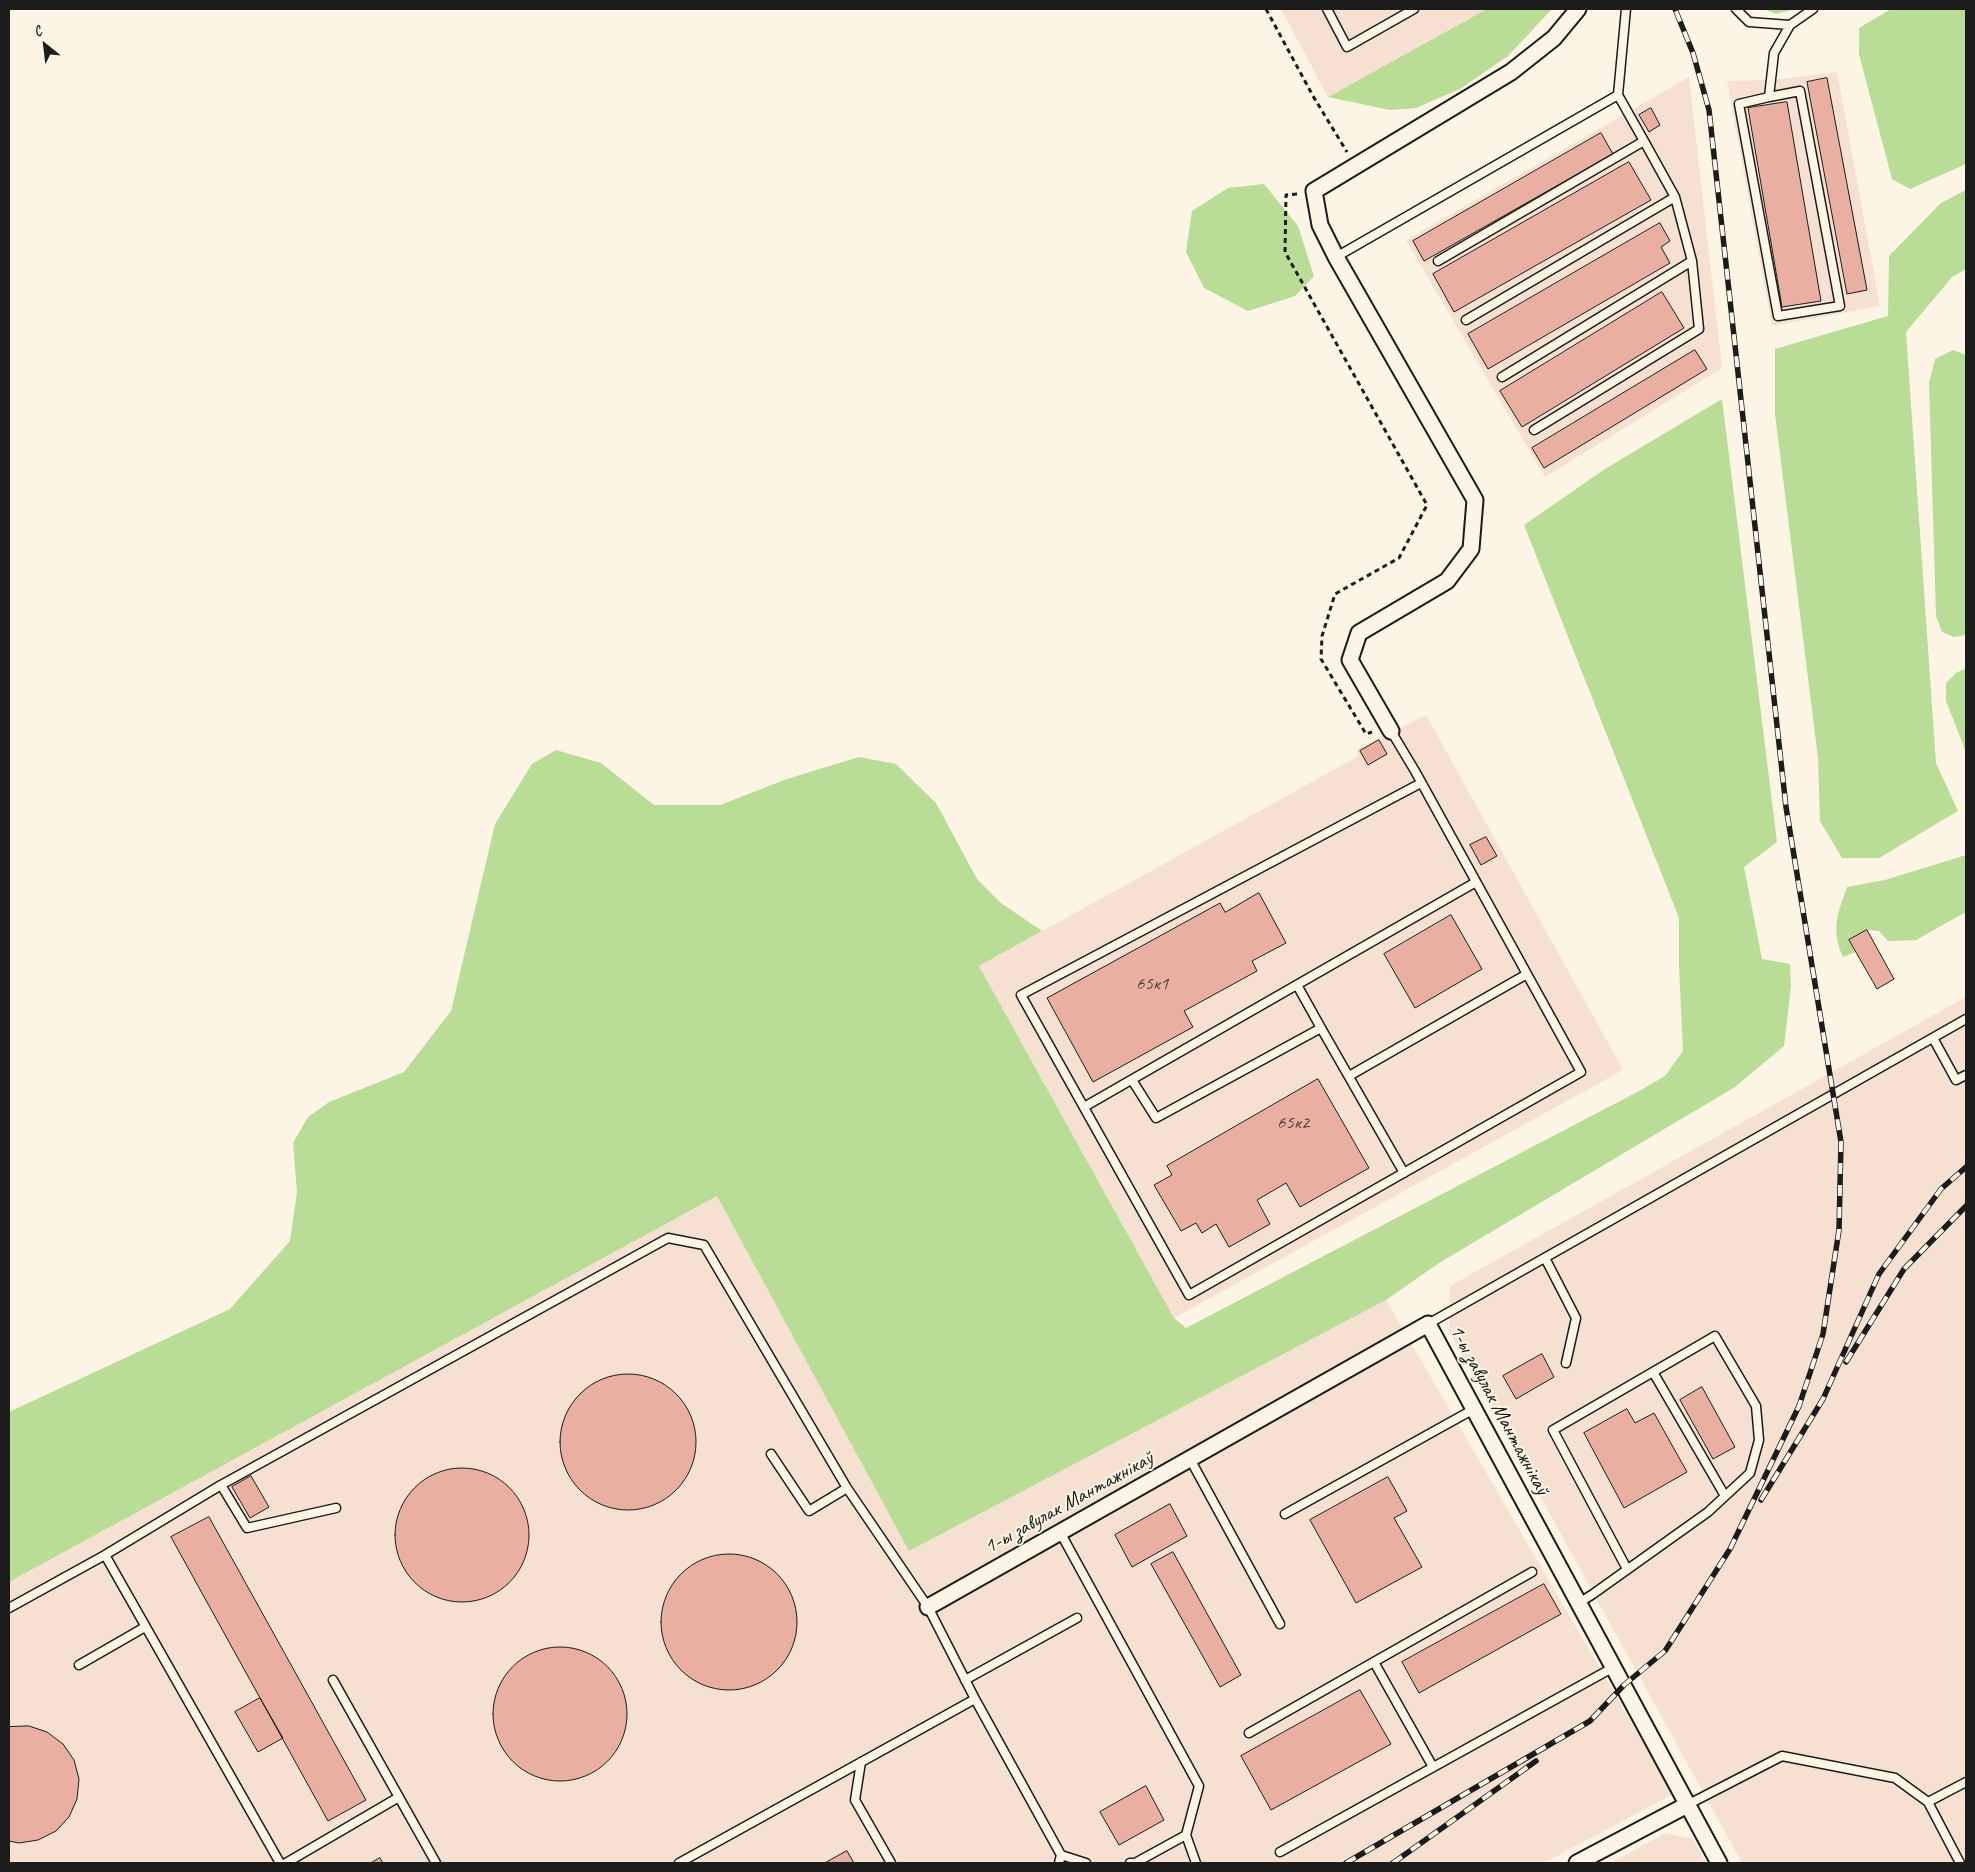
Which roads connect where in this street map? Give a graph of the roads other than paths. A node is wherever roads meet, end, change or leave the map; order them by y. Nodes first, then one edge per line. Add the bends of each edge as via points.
1 (1327, 9) edge
2 (1414, 9) edge
3 (1578, 9) edge
4 (1626, 9) edge
5 (1736, 9) edge
6 (1813, 9) edge
7 (1790, 25) junction
8 (1618, 95) junction
9 (1769, 97) junction
10 (1644, 141) junction
11 (1675, 197) junction
12 (1336, 258) junction
13 (1438, 261) dead end
14 (1692, 261) junction
15 (1466, 320) dead end
16 (1502, 377) dead end
17 (1534, 430) dead end
18 (1391, 730) joint
19 (1421, 782) junction
20 (1476, 882) junction
21 (1527, 974) junction
22 (1297, 985) junction
23 (1966, 1019) edge
24 (1321, 1028) junction
25 (1933, 1038) junction
26 (1966, 1075) edge
27 (1349, 1076) junction
28 (1132, 1080) junction
29 (1084, 1107) junction
30 (1404, 1173) junction
31 (1545, 1258) junction
32 (1428, 1324) junction
33 (1566, 1363) dead end
34 (1653, 1372) junction
35 (1474, 1409) junction
36 (772, 1454) dead end
37 (1190, 1459) junction
38 (221, 1485) junction
39 (847, 1488) junction
40 (1725, 1496) junction
41 (336, 1508) dead end
42 (1285, 1514) dead end
43 (1060, 1532) junction
44 (105, 1555) junction
45 (1628, 1569) junction
46 (1532, 1572) dead end
47 (1579, 1603) junction
48 (928, 1607) junction
49 (9, 1608) edge
50 (1076, 1618) dead end
51 (1280, 1624) dead end
52 (145, 1627) junction
53 (1374, 1662) junction
54 (79, 1665) dead end
55 (1614, 1667) junction
56 (333, 1680) dead end
57 (965, 1680) junction
58 (975, 1699) junction
59 (1249, 1733) dead end
60 (860, 1762) junction
61 (1433, 1767) junction
62 (1966, 1782) edge
63 (399, 1798) junction
64 (1928, 1802) junction
65 (1687, 1805) junction
66 (1186, 1835) junction
67 (1280, 1852) dead end
68 (1060, 1859) edge
69 (280, 1863) edge
70 (286, 1863) edge
71 (436, 1863) edge
72 (679, 1863) edge
73 (891, 1863) edge
74 (1086, 1863) edge
75 (1130, 1863) edge
76 (1196, 1863) edge
77 (1577, 1863) edge
78 (1719, 1863) edge
79 (1960, 1863) edge

1 - 2 lane via 1347,47
3 - 12 street via 1554,38 1511,72 1314,191 1320,224
4 - 8 lane
5 - 7 lane via 1749,22
6 - 7 lane
7 - 9 lane via 1774,53
8 - 10 lane
8 - 12 lane
9 - 9 lane via 1739,104 1778,316 1840,306 1800,91
10 - 11 lane
10 - 13 lane
11 - 14 lane
11 - 15 lane
12 - 18 street via 1475,500 1471,548 1446,581 1359,633 1350,660
14 - 16 lane
14 - 17 lane via 1699,329
18 - 19 lane
19 - 20 lane
19 - 29 lane via 1021,995
20 - 21 lane
20 - 22 lane
21 - 27 lane
21 - 30 lane via 1581,1072
22 - 24 lane
22 - 28 lane
23 - 25 lane
24 - 27 lane
24 - 28 lane via 1156,1118
25 - 26 lane via 1956,1080
25 - 31 lane
27 - 30 lane
28 - 29 lane
29 - 30 lane via 1189,1295
31 - 32 lane
31 - 33 lane via 1576,1318
32 - 35 street, 1-ы завулак Мантажнікаў
32 - 37 street, 1-ы завулак Мантажнікаў
34 - 40 lane
34 - 40 lane via 1715,1336 1756,1406 1760,1440 1750,1473
34 - 45 lane via 1553,1430
35 - 42 lane
35 - 47 street, 1-ы завулак Мантажнікаў
36 - 39 lane via 809,1511
37 - 43 street, 1-ы завулак Мантажнікаў
37 - 51 lane
38 - 39 lane via 668,1238 704,1245
38 - 41 lane via 247,1528
38 - 44 lane
39 - 48 lane
40 - 45 lane via 1708,1512
43 - 48 street, 1-ы завулак Мантажнікаў
43 - 66 lane via 1199,1786
44 - 49 lane
44 - 52 lane
45 - 47 lane
46 - 53 lane
47 - 55 street, 1-ы завулак Мантажнікаў
48 - 57 lane
50 - 57 lane
52 - 54 lane
52 - 69 lane
53 - 59 lane
53 - 61 lane
55 - 61 lane
55 - 65 street, 1-ы завулак Мантажнікаў
56 - 63 lane
57 - 58 lane
58 - 60 lane
58 - 68 lane
60 - 72 lane
60 - 73 lane via 855,1800
61 - 67 lane
62 - 64 lane
63 - 70 lane
63 - 71 lane
64 - 65 lane via 1895,1778 1782,1756
64 - 79 lane
65 - 77 street
65 - 78 street, 1-ы завулак Мантажнікаў
66 - 75 lane
66 - 76 lane
68 - 74 lane

